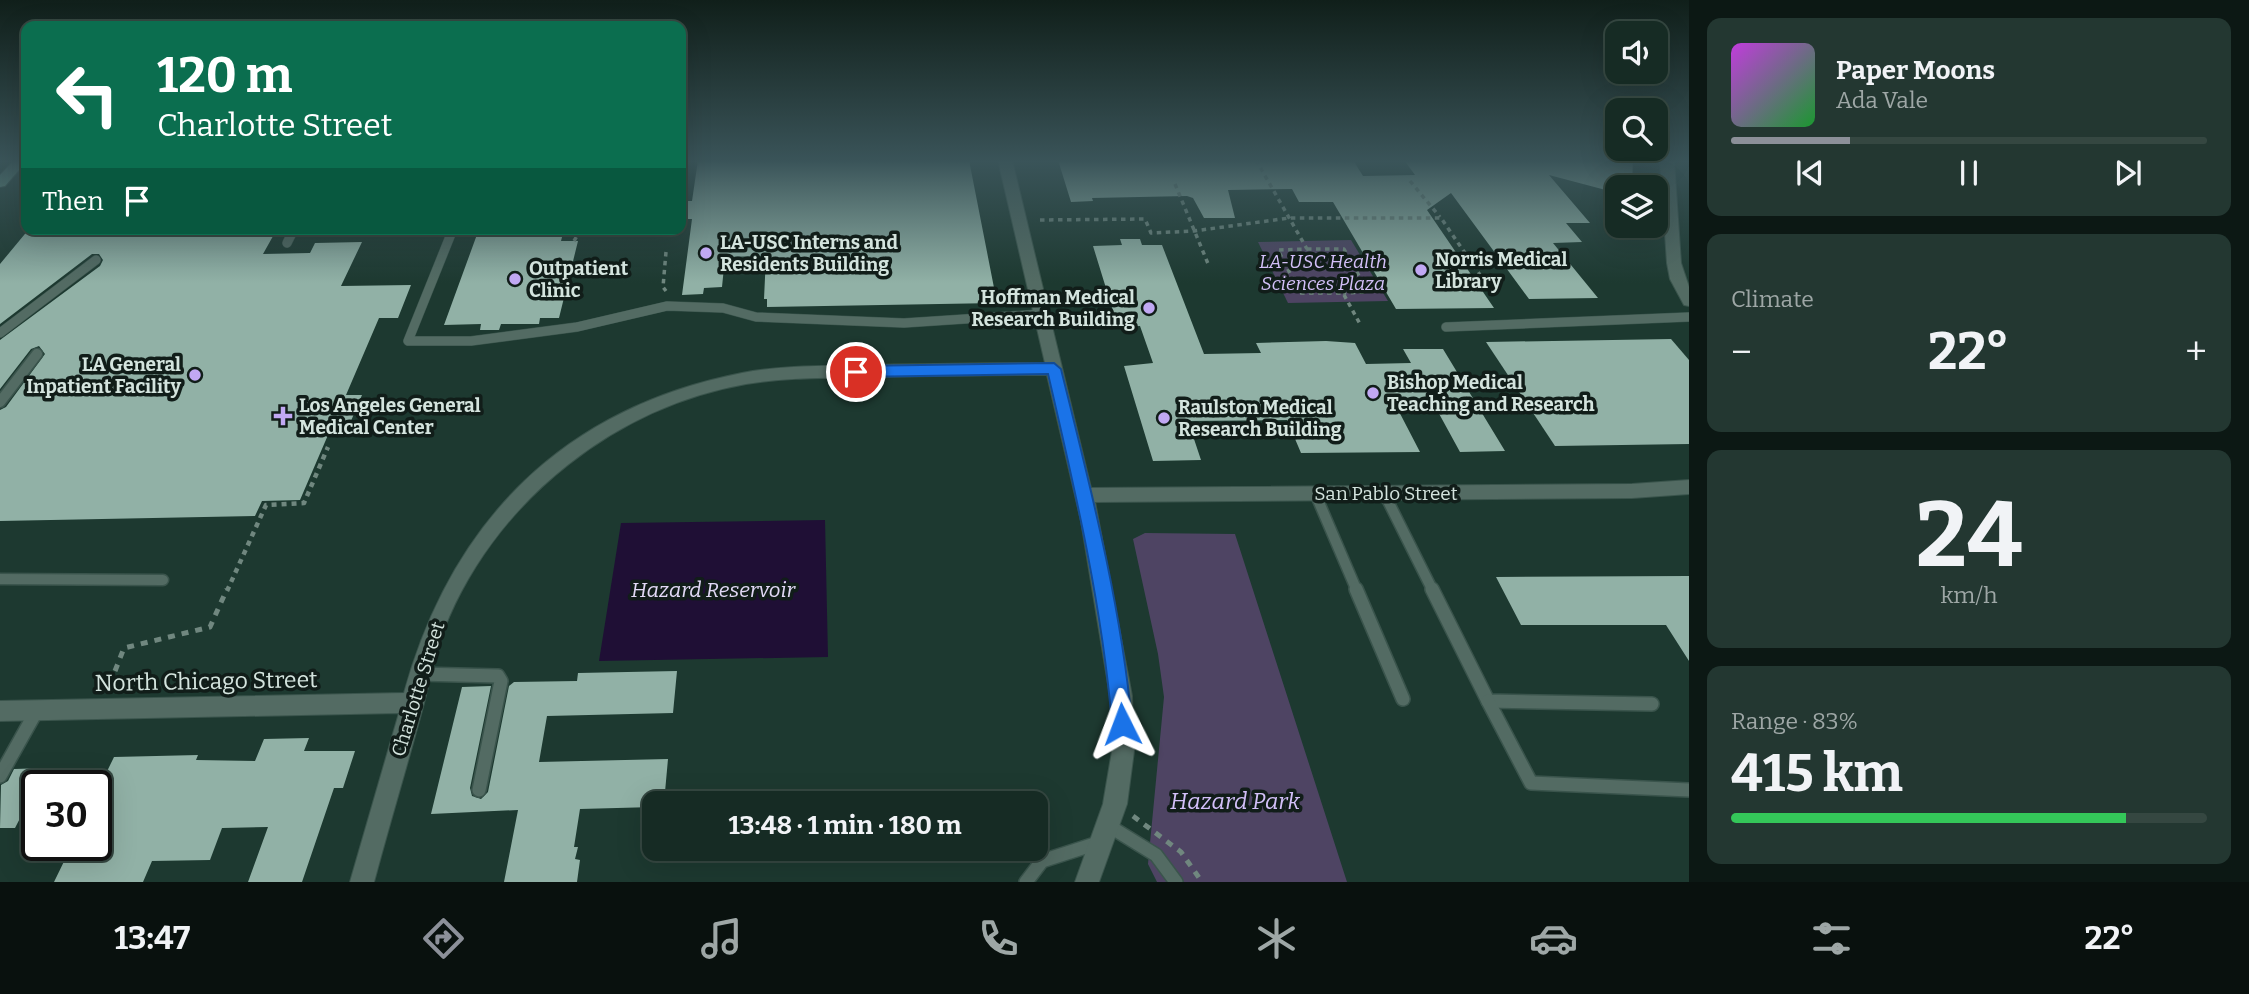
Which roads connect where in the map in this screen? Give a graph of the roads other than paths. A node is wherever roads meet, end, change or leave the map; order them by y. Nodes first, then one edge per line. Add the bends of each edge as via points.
1 (1015, 201) edge
2 (1670, 201) edge
3 (291, 235) edge
4 (451, 235) edge
5 (287, 243) dead end
6 (96, 260) dead end
7 (1689, 301) edge
8 (1041, 314) junction
9 (1689, 317) edge
10 (1446, 327) dead end
11 (0, 333) edge
12 (37, 354) dead end
13 (1054, 369) junction
14 (0, 402) edge
15 (1689, 487) edge
16 (1315, 493) junction
17 (1384, 493) junction
18 (1083, 495) junction
19 (0, 579) edge
20 (163, 580) dead end
21 (419, 674) junction
22 (1403, 699) dead end
23 (1488, 701) junction
24 (413, 703) junction
25 (1652, 704) dead end
26 (37, 710) junction
27 (0, 711) edge
28 (0, 776) edge
29 (479, 790) dead end
30 (1689, 790) edge
31 (1105, 834) junction
32 (362, 882) edge
33 (1026, 882) edge
34 (1087, 882) edge
35 (1176, 882) edge

1 - 8 street
2 - 7 street via 1677,279
3 - 5 lane
4 - 8 lane via 408,341 471,341 577,327 667,306 723,308 757,317 904,323
6 - 11 lane
8 - 13 street
9 - 10 lane
12 - 14 lane
13 - 18 street
13 - 21 street, Charlotte Street via 772,375 715,385 646,408 581,444 512,502 462,570
15 - 17 street, San Pablo Street
16 - 17 street, San Pablo Street
16 - 18 street, San Pablo Street
16 - 22 lane
17 - 23 lane
18 - 31 street via 1121,696 1123,751
19 - 20 lane
21 - 24 street, Charlotte Street
21 - 29 lane via 482,673 501,681
23 - 25 lane
23 - 30 lane via 1531,783
24 - 26 street, North Chicago Street
24 - 32 street, Charlotte Street
26 - 27 street, North Chicago Street
26 - 28 lane
31 - 33 lane via 1042,861
31 - 34 street
31 - 35 lane via 1156,854

